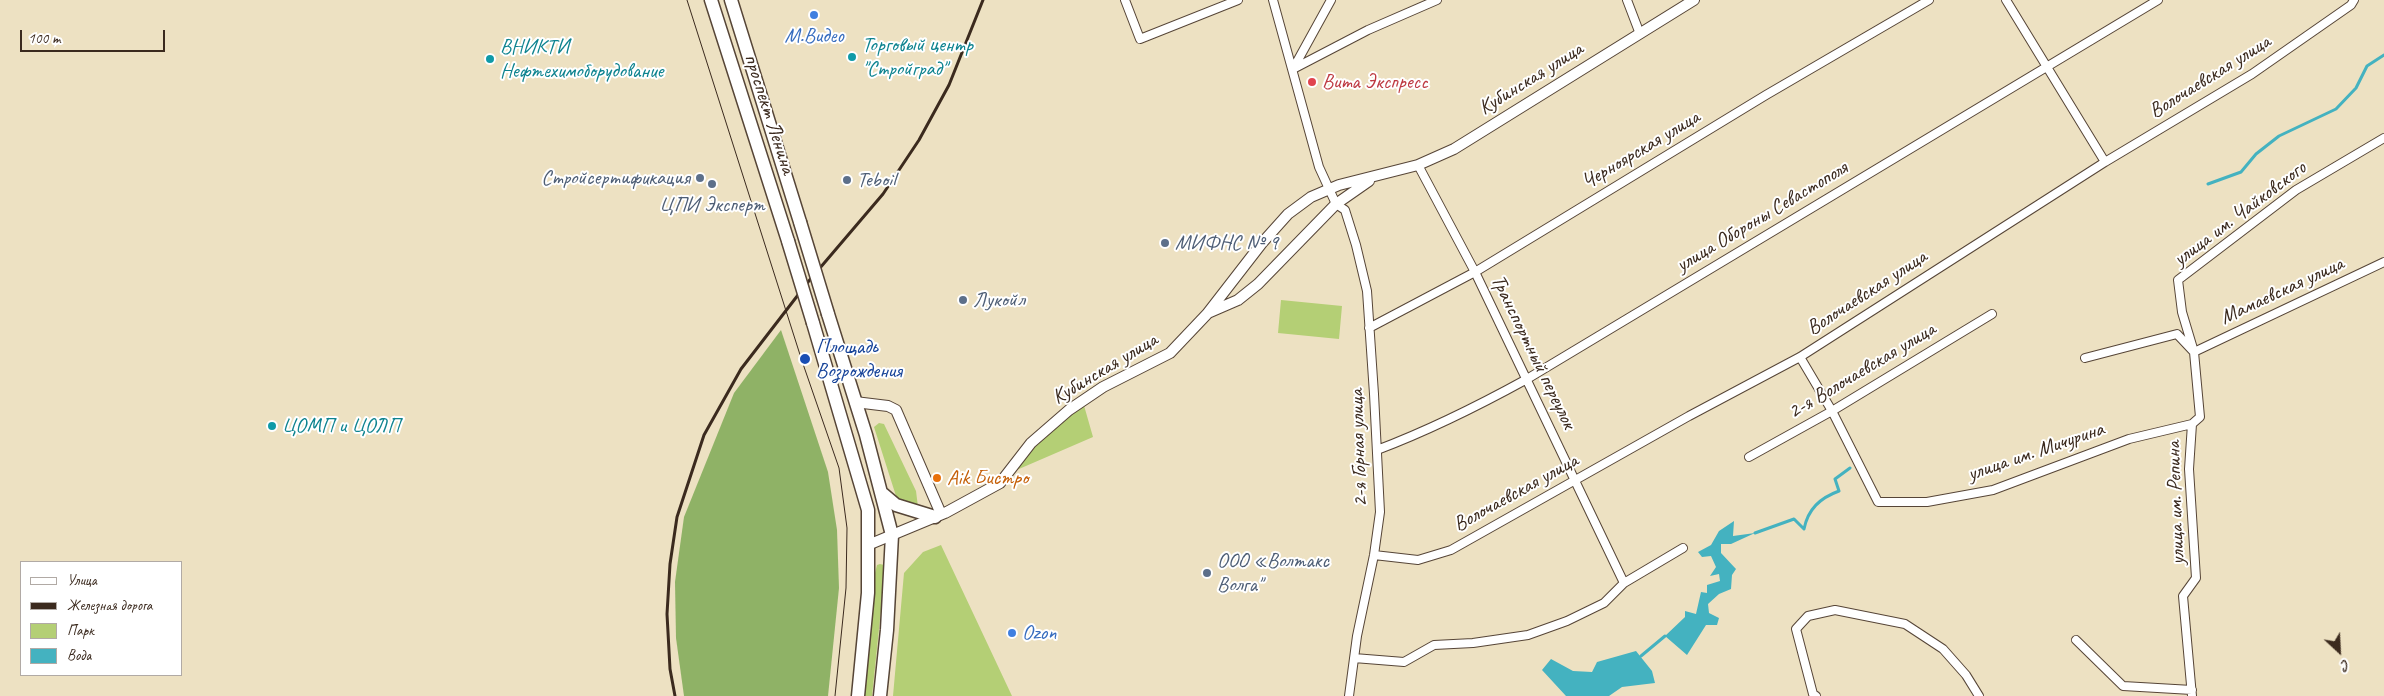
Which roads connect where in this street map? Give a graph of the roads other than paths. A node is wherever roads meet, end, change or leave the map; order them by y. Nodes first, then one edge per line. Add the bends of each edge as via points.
1 (711, 0) edge
2 (731, 0) edge
3 (1124, 0) edge
4 (1238, 0) edge
5 (1273, 0) edge
6 (1331, 0) edge
7 (1437, 0) edge
8 (1627, 0) edge
9 (1694, 0) edge
10 (1929, 0) edge
11 (2006, 0) edge
12 (2158, 0) edge
13 (2354, 0) edge
14 (1640, 34) junction
15 (2047, 66) junction
16 (1292, 69) junction
17 (2384, 138) edge
18 (2105, 162) junction
19 (1418, 165) junction
20 (1380, 174) junction
21 (1329, 189) junction
22 (1336, 204) junction
23 (2384, 262) edge
24 (1475, 272) junction
25 (1207, 314) junction
26 (1992, 314) dead end
27 (1369, 328) junction
28 (2194, 352) junction
29 (1800, 357) junction
30 (2085, 358) dead end
31 (1527, 379) junction
32 (855, 402) junction
33 (1832, 411) junction
34 (2192, 424) junction
35 (1377, 450) junction
36 (1749, 457) dead end
37 (1575, 480) junction
38 (882, 494) junction
39 (938, 516) junction
40 (892, 535) junction
41 (868, 545) junction
42 (1683, 548) dead end
43 (1374, 555) junction
44 (1624, 583) junction
45 (2076, 640) dead end
46 (1354, 658) junction
47 (2192, 693) edge
48 (858, 696) edge
49 (880, 696) edge
50 (1349, 696) edge
51 (1816, 696) edge
52 (1978, 696) edge

1 - 41 main road, проспект Ленина, bridge via 788,241 868,510
2 - 32 main road, проспект Ленина, bridge
3 - 4 street via 1140,39
5 - 16 street
6 - 16 street
7 - 16 street via 1368,30
8 - 14 street
9 - 14 street, Кубинская улица
10 - 24 street, Черноярская улица via 1766,94
11 - 15 street
12 - 15 street, улица Обороны Севастополя
13 - 18 street, Волочаевская улица via 2252,74
14 - 19 street, Кубинская улица via 1454,149
15 - 18 street
15 - 31 street, улица Обороны Севастополя
16 - 21 street via 1318,167
17 - 28 street, улица им. Чайковского via 2296,190 2178,280 2182,312
18 - 29 street, Волочаевская улица
19 - 20 street, Кубинская улица
19 - 24 street, Транспортный переулок
20 - 21 street, Кубинская улица
20 - 22 street, Кубинская улица
21 - 22 street, 2-я Горная улица
21 - 25 street, Кубинская улица via 1310,197 1288,214 1241,268
22 - 25 street, Кубинская улица via 1258,284 1238,300
22 - 27 street, 2-я Горная улица via 1345,210 1356,245 1367,291
23 - 28 street, Мамаевская улица
24 - 27 street, Черноярская улица
24 - 31 street, Транспортный переулок
25 - 39 street, Кубинская улица via 1170,353 1103,387 1059,418 1031,443 1000,483
26 - 33 street, 2-я Волочаевская улица
27 - 35 street, 2-я Горная улица
28 - 30 street via 2177,334
28 - 34 street, улица им. Мичурина via 2200,417
29 - 33 street
29 - 37 street, Волочаевская улица
31 - 35 street, улица Обороны Севастополя via 1423,433
31 - 37 street, Транспортный переулок
32 - 38 main road, проспект Ленина
32 - 39 street via 896,410
33 - 34 street, улица им. Мичурина via 1878,502 1927,502 1993,490 2129,438
33 - 36 street, 2-я Волочаевская улица
34 - 47 street, улица им. Репина via 2189,468 2196,578 2183,596
35 - 43 street, 2-я Горная улица via 1380,512
37 - 43 street, Волочаевская улица via 1451,550 1418,560
37 - 44 street, Транспортный переулок
38 - 39 main road via 901,508
38 - 40 main road, проспект Ленина
39 - 40 street, Кубинская улица
40 - 41 street, Кубинская улица
40 - 49 main road, проспект Ленина
41 - 48 main road, проспект Ленина via 868,593
42 - 44 street
43 - 46 street, 2-я Горная улица
44 - 46 street via 1604,603 1528,635 1434,645 1404,662
45 - 47 street via 2123,686
46 - 50 street, 2-я Горная улица
51 - 52 street via 1796,629 1808,616 1835,610 1905,624 1944,649 1966,675

